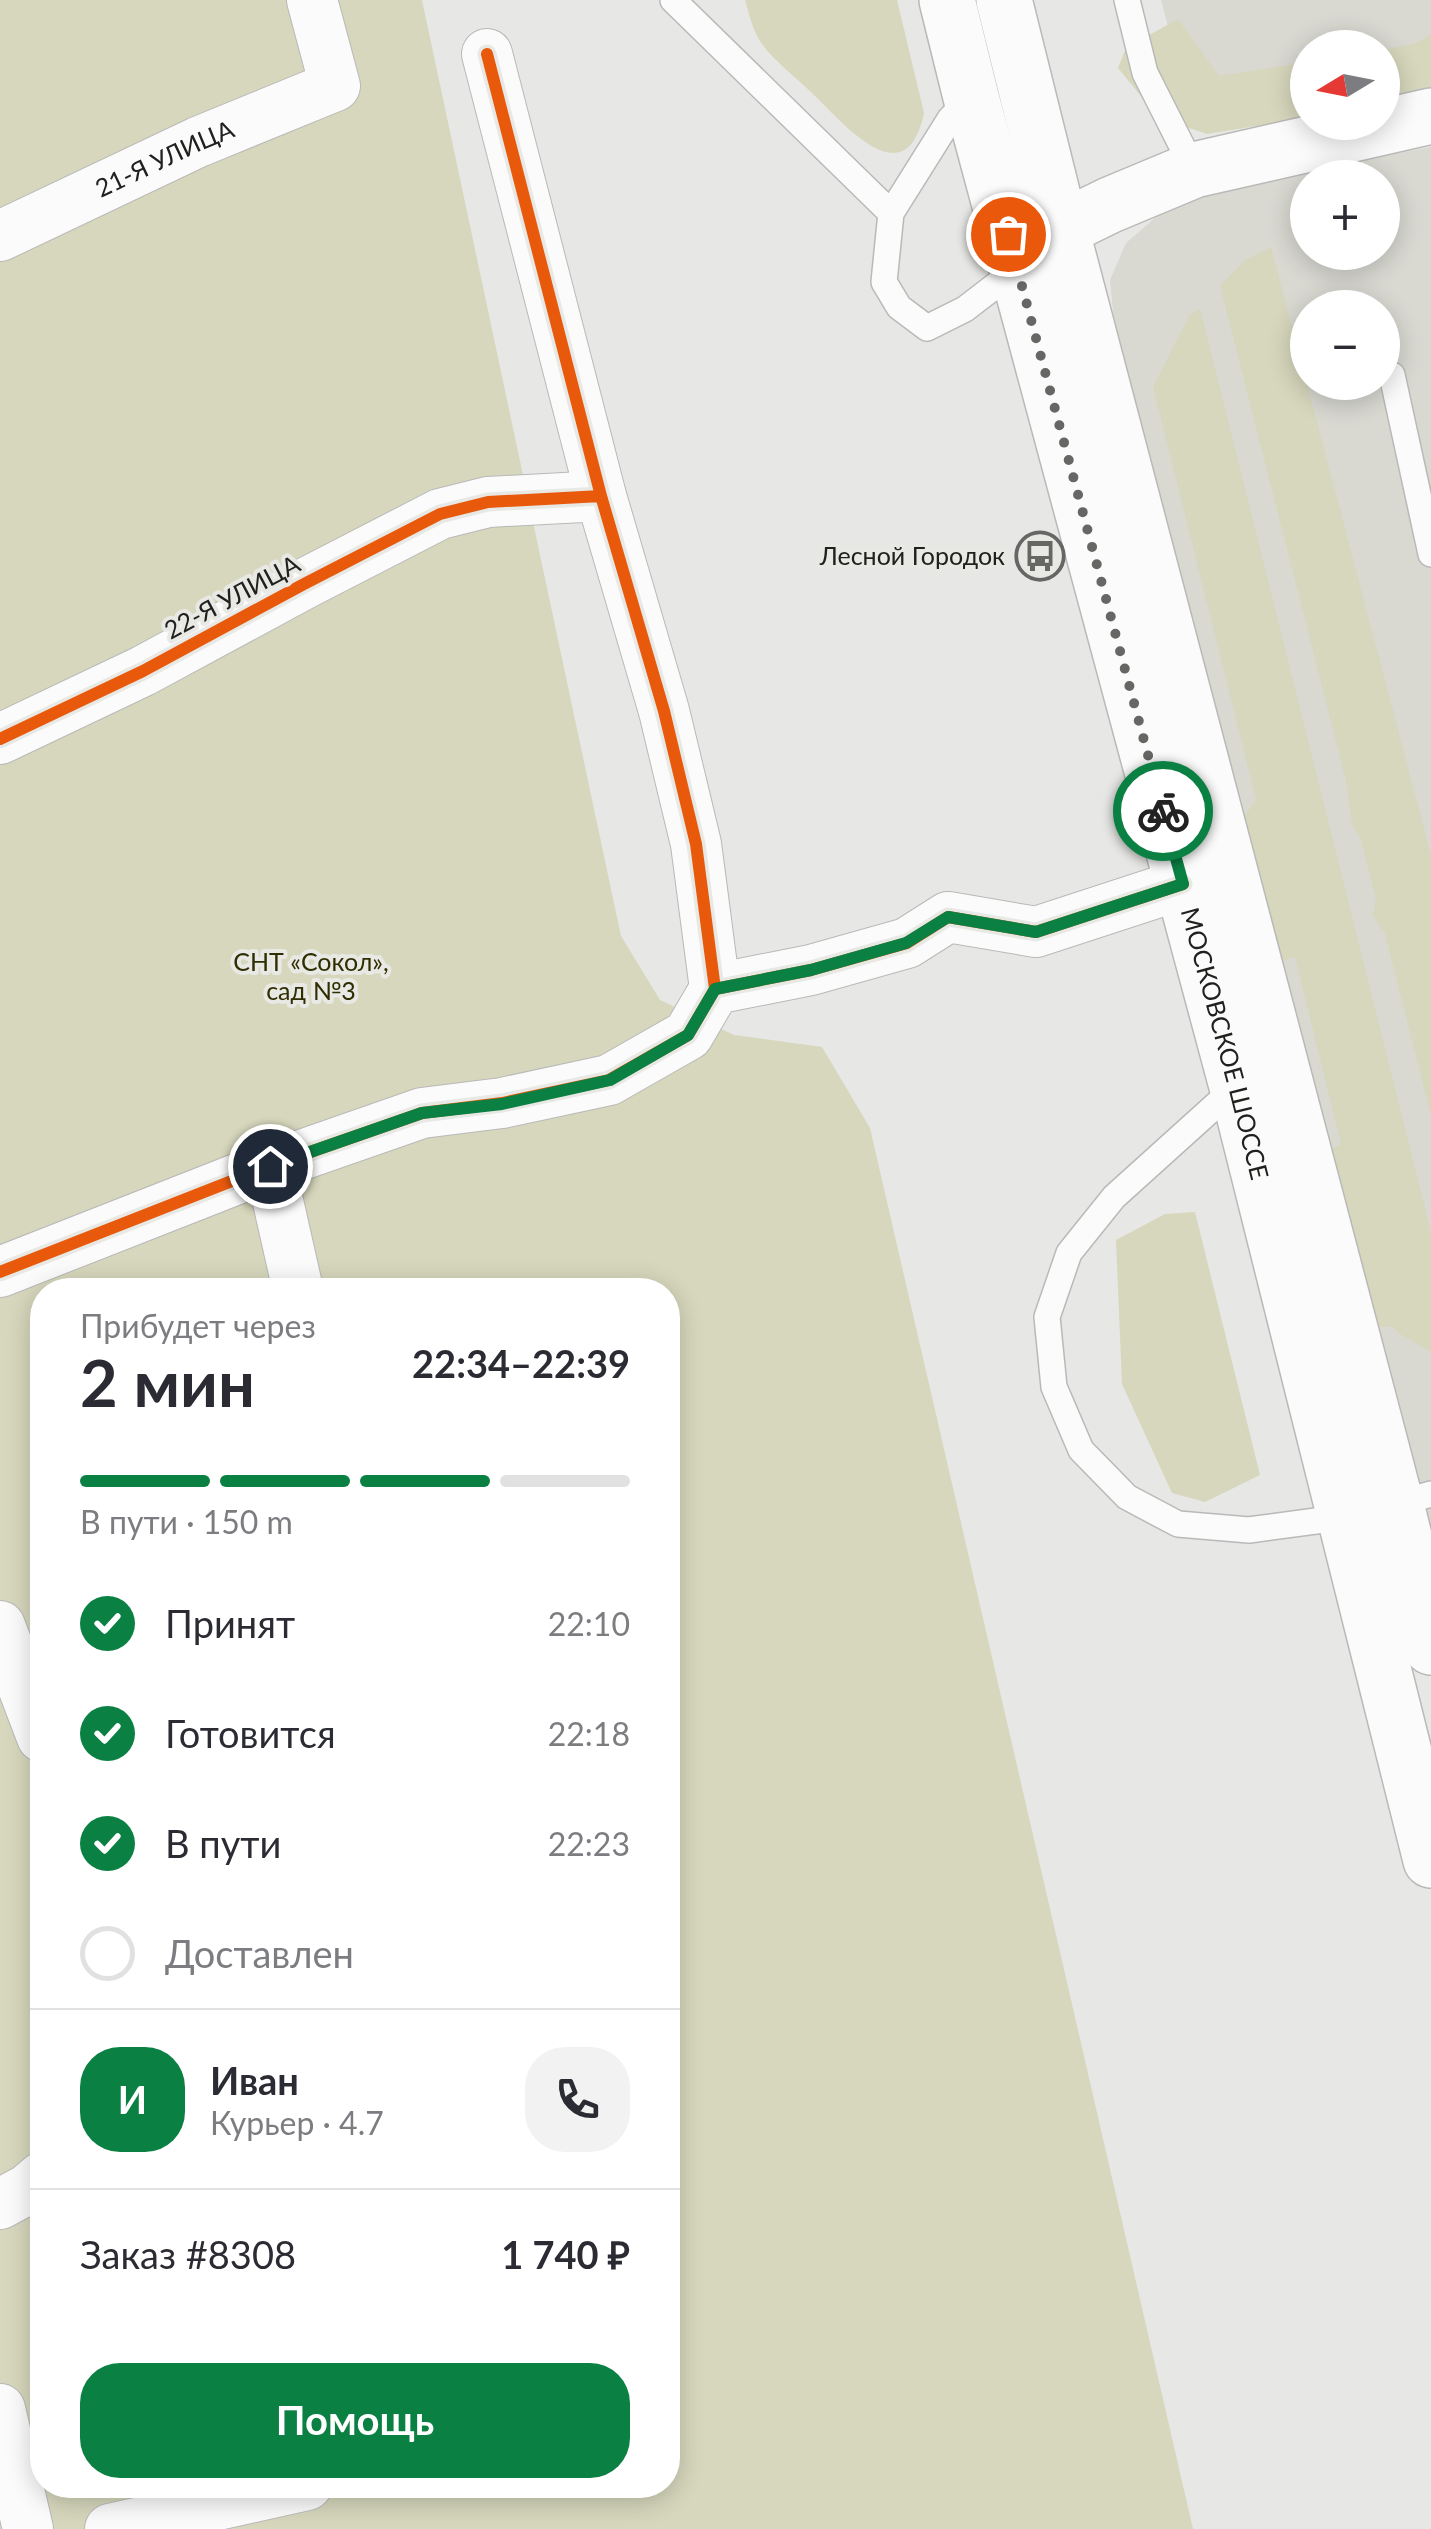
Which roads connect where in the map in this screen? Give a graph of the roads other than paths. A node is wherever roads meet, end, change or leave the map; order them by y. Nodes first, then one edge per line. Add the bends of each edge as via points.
1 (312, 0) edge
2 (672, 0) edge
3 (948, 0) edge
4 (1004, 0) edge
5 (1127, 0) edge
6 (486, 54) dead end
7 (971, 97) junction
8 (1431, 116) edge
9 (1194, 170) junction
10 (892, 213) junction
11 (1061, 228) junction
12 (0, 236) edge
13 (1017, 268) junction
14 (1398, 400) edge
15 (601, 496) junction
16 (1431, 554) edge
17 (0, 739) edge
18 (1183, 884) junction
19 (715, 989) junction
20 (1237, 1086) junction
21 (270, 1166) junction
22 (0, 1272) edge
23 (295, 1278) edge
24 (1391, 1505) edge
25 (0, 1626) edge
26 (1431, 1647) edge
27 (30, 1705) edge
28 (1431, 1860) edge
29 (30, 2187) edge
30 (0, 2204) edge
31 (0, 2409) edge
32 (249, 2498) edge
33 (28, 2529) edge
34 (110, 2529) edge

1 - 12 street, 21-Я УЛИЦА via 335,86
2 - 10 lane
3 - 7 main road, МОСКОВСКОЕ ШОССЕ
4 - 11 main road, МОСКОВСКОЕ ШОССЕ
5 - 9 lane via 1145,73
6 - 15 street
7 - 10 lane
7 - 13 main road, МОСКОВСКОЕ ШОССЕ
8 - 9 main road
9 - 11 main road
10 - 13 lane via 884,282 899,307 928,328
11 - 13 main road
11 - 24 main road, МОСКОВСКОЕ ШОССЕ
13 - 18 main road, МОСКОВСКОЕ ШОССЕ
14 - 16 lane
15 - 17 street, 22-Я УЛИЦА via 488,502 440,514
15 - 19 street via 696,844
18 - 19 street via 1036,932 948,917 906,943
18 - 20 main road, МОСКОВСКОЕ ШОССЕ
19 - 21 street via 688,1035 610,1080 422,1113
20 - 24 main road, МОСКОВСКОЕ ШОССЕ
20 - 24 lane via 1114,1197 1068,1252 1047,1318 1054,1387 1080,1450 1128,1498 1178,1524 1249,1530
21 - 22 street
21 - 23 street
24 - 26 main road, МОСКОВСКОЕ ШОССЕ
24 - 28 main road, МОСКОВСКОЕ ШОССЕ
25 - 27 street
29 - 30 street
31 - 33 street
32 - 34 street

